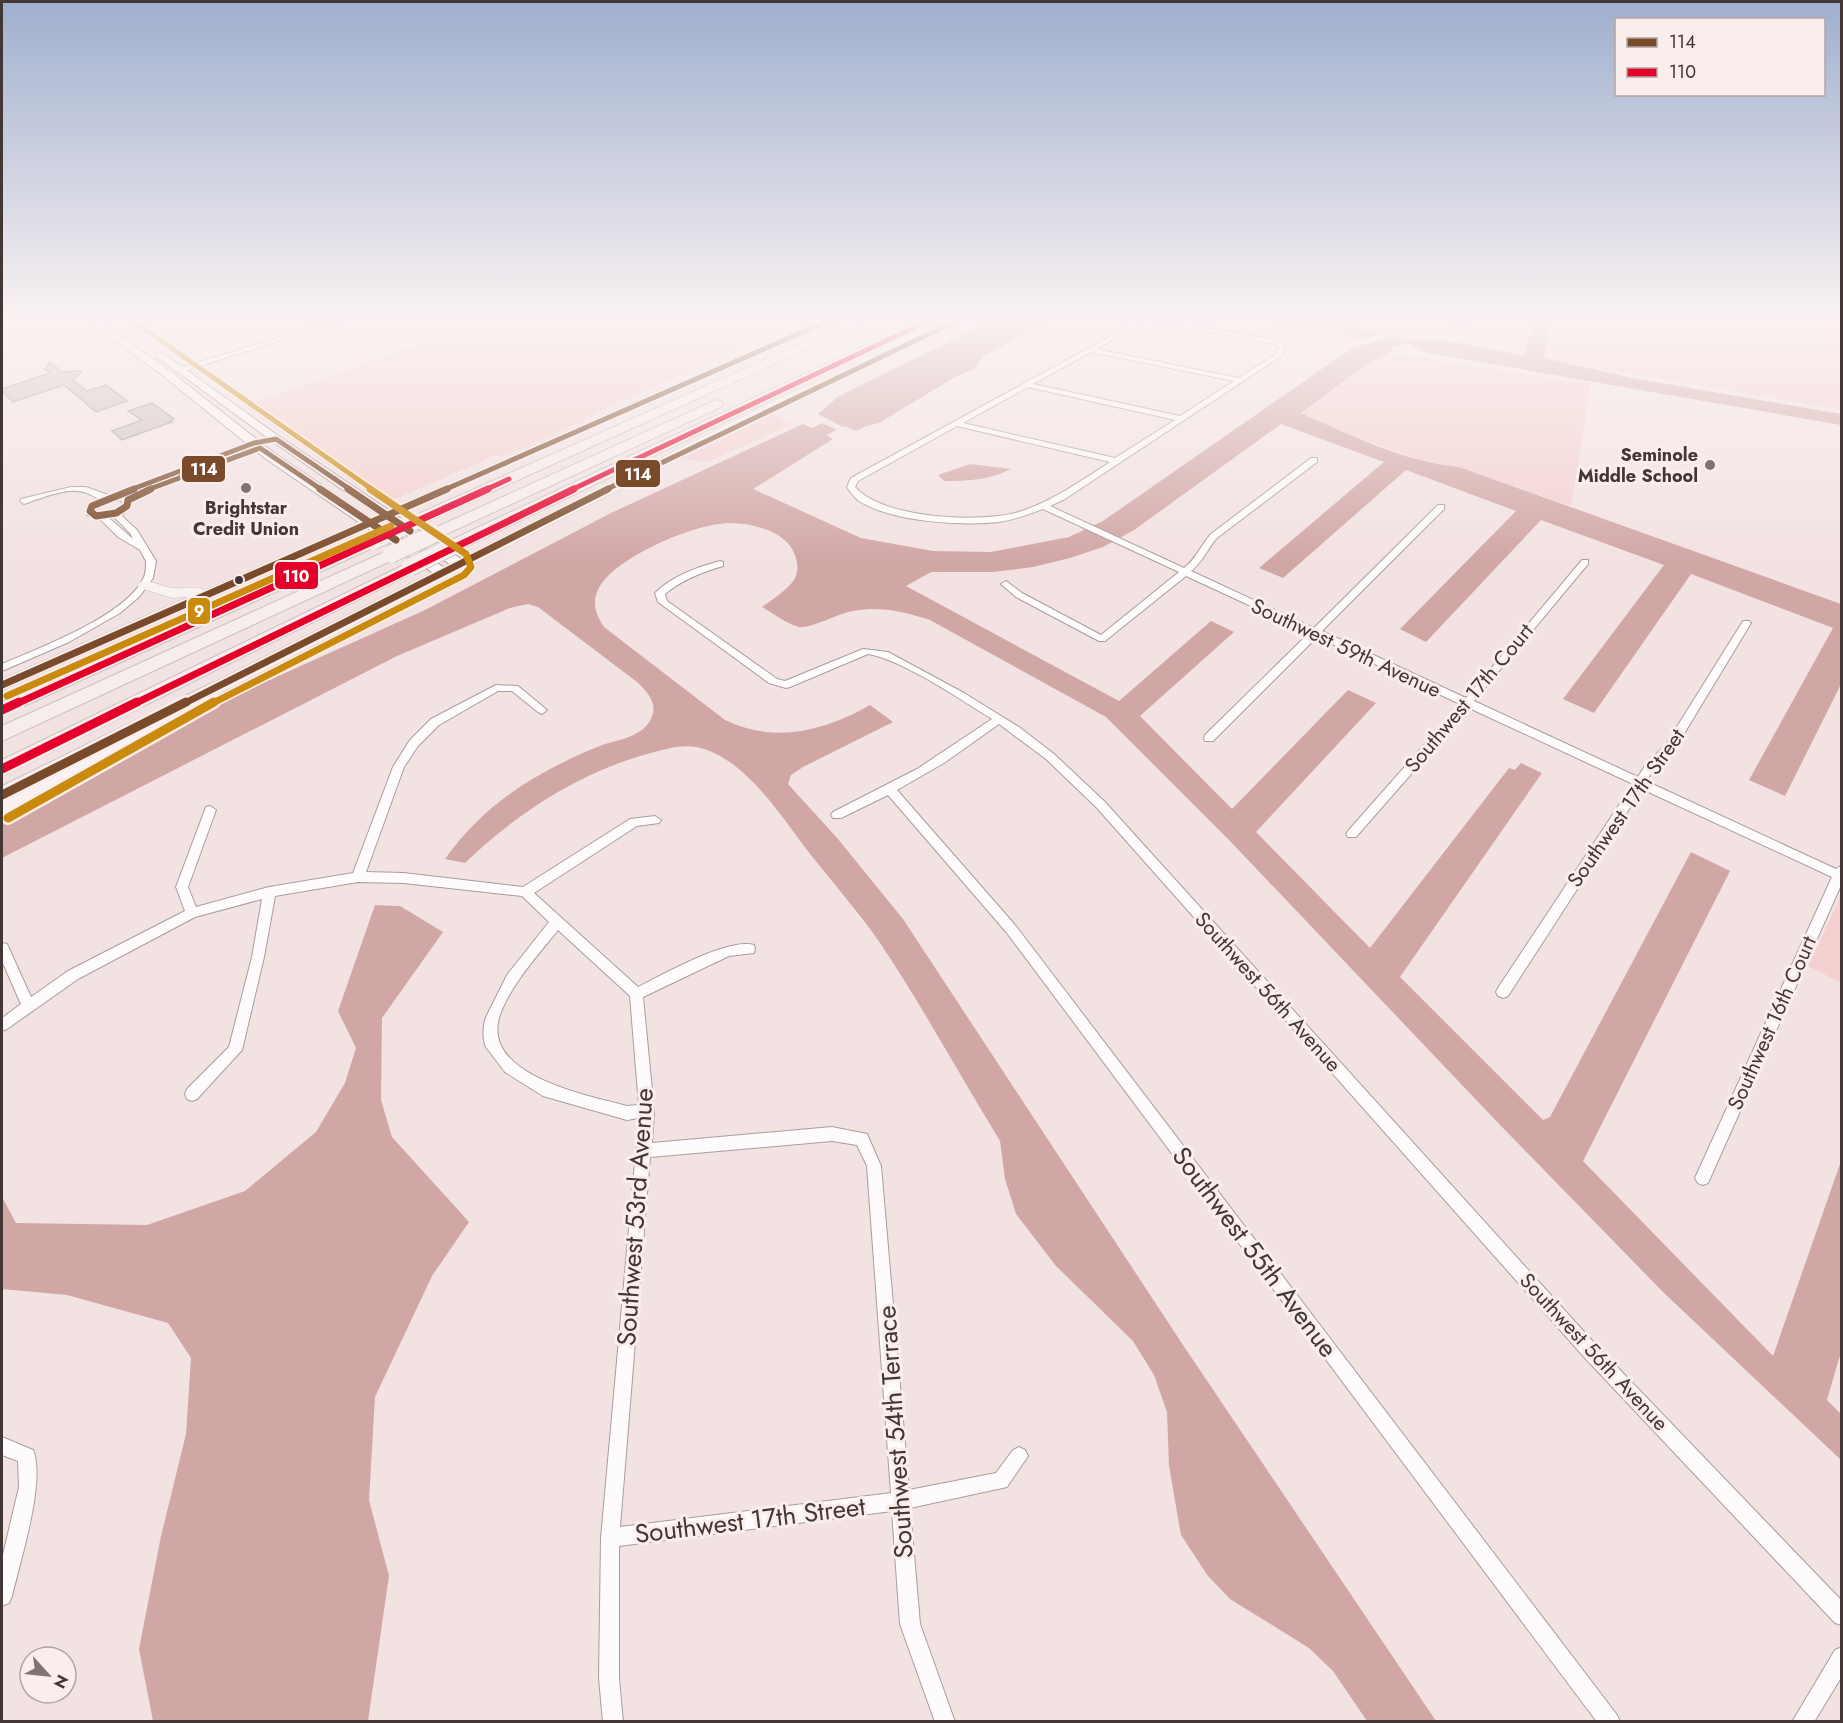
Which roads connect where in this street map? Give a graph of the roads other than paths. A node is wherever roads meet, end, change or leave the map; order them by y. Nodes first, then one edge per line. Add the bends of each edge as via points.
1 (199, 399) edge
2 (222, 399) edge
3 (649, 399) edge
4 (687, 399) edge
5 (762, 399) edge
6 (792, 399) edge
7 (1001, 399) edge
8 (1092, 399) edge
9 (1211, 399) edge
10 (724, 400) dead end
11 (1181, 419) junction
12 (957, 424) junction
13 (276, 439) junction
14 (257, 446) junction
15 (669, 458) junction
16 (1314, 459) dead end
17 (1116, 461) junction
18 (69, 490) junction
19 (112, 498) junction
20 (128, 500) junction
21 (24, 501) dead end
22 (93, 506) junction
23 (1044, 506) junction
24 (1441, 507) dead end
25 (120, 511) junction
26 (386, 515) junction
27 (101, 516) junction
28 (370, 522) junction
29 (141, 547) junction
30 (1585, 562) dead end
31 (459, 564) junction
32 (720, 564) dead end
33 (441, 572) junction
34 (1184, 573) junction
35 (1006, 584) dead end
36 (145, 585) junction
37 (315, 590) junction
38 (211, 591) junction
39 (1746, 623) dead end
40 (1315, 633) junction
41 (2, 668) edge
42 (2, 686) edge
43 (210, 690) junction
44 (1466, 704) junction
45 (3, 709) edge
46 (542, 710) dead end
47 (998, 720) junction
48 (2, 734) edge
49 (1209, 738) dead end
50 (2, 744) edge
51 (2, 769) edge
52 (1639, 784) junction
53 (891, 790) junction
54 (2, 795) edge
55 (26, 795) junction
56 (2, 808) edge
57 (210, 810) dead end
58 (837, 815) dead end
59 (655, 820) dead end
60 (1352, 834) dead end
61 (1840, 874) edge
62 (358, 877) junction
63 (269, 892) junction
64 (525, 892) junction
65 (192, 913) junction
66 (557, 921) junction
67 (2, 948) edge
68 (749, 949) dead end
69 (1503, 992) dead end
70 (636, 994) junction
71 (28, 1004) junction
72 (2, 1024) edge
73 (192, 1094) dead end
74 (647, 1110) junction
75 (644, 1151) junction
76 (1703, 1178) dead end
77 (2, 1446) edge
78 (1019, 1456) dead end
79 (900, 1501) junction
80 (610, 1538) junction
81 (2, 1596) edge
82 (1842, 1616) edge
83 (1842, 1657) edge
84 (613, 1722) edge
85 (945, 1722) edge
86 (1610, 1722) edge
87 (1802, 1722) edge

1 - 14 main road
2 - 13 main road
3 - 26 main road
4 - 45 highway, bridge
5 - 51 highway, bridge via 451,547
6 - 15 main road
7 - 12 street
8 - 11 street
9 - 11 street
10 - 37 highway, bridge
11 - 17 street
12 - 17 street
12 - 23 street via 854,480 854,494 904,515 958,519 1001,519
13 - 14 street
13 - 26 main road
14 - 19 street
14 - 20 street
14 - 28 main road
15 - 31 main road
15 - 55 main road via 536,532
16 - 34 street via 1214,536 1198,561
17 - 23 street
18 - 19 street
18 - 21 street
18 - 22 street
19 - 20 street
19 - 22 street
20 - 25 street
22 - 27 street via 90,513
23 - 34 street, Southwest 59th Avenue
24 - 40 street
25 - 27 street
25 - 29 street via 118,516 134,532
26 - 28 main road
26 - 31 main road
27 - 29 street via 123,537
28 - 33 main road
28 - 38 main road
29 - 36 street via 151,560
30 - 44 street, Southwest 17th Court
31 - 33 main road
32 - 47 street, Southwest 56th Avenue via 669,585 660,593 663,602 773,681 786,686 867,651 876,652 906,665
33 - 43 main road
34 - 35 street via 1102,639 1019,595
34 - 40 street, Southwest 59th Avenue
36 - 38 main road via 172,593
36 - 41 street via 106,618
37 - 48 highway
37 - 50 highway
38 - 42 main road
39 - 52 street, Southwest 17th Street via 1669,749 1652,764
40 - 44 street, Southwest 59th Avenue
40 - 49 street
43 - 54 highway
43 - 55 main road
44 - 52 street, Southwest 59th Avenue
44 - 60 street, Southwest 17th Court
46 - 62 street via 514,688 496,688 435,723 414,743 399,767
47 - 53 street
47 - 82 street, Southwest 56th Avenue via 1032,742 1101,805 1590,1351
52 - 61 street, Southwest 59th Avenue
52 - 69 street, Southwest 17th Street
53 - 58 street
53 - 86 street, Southwest 55th Avenue via 1011,929
55 - 56 main road
57 - 65 street via 182,887
59 - 64 street via 634,822
61 - 76 street, Southwest 16th Court
62 - 63 street
62 - 64 street via 404,878
63 - 65 street
63 - 73 street via 235,1050
64 - 66 street
65 - 71 street via 92,964
66 - 70 street
66 - 74 street via 512,979 492,1019 490,1043 510,1068 548,1090 627,1113
67 - 71 street
68 - 70 street via 727,951
70 - 74 street, Southwest 53rd Avenue
71 - 72 street
74 - 75 street, Southwest 53rd Avenue
75 - 79 street, Southwest 54th Terrace via 832,1134 862,1139 874,1166
75 - 80 street, Southwest 53rd Avenue
77 - 81 street via 27,1456 28,1487
78 - 79 street, Southwest 17th Street via 1001,1481
79 - 80 street, Southwest 17th Street
79 - 85 street, Southwest 54th Terrace via 909,1624
80 - 84 street, Southwest 53rd Avenue via 609,1678
83 - 87 street

